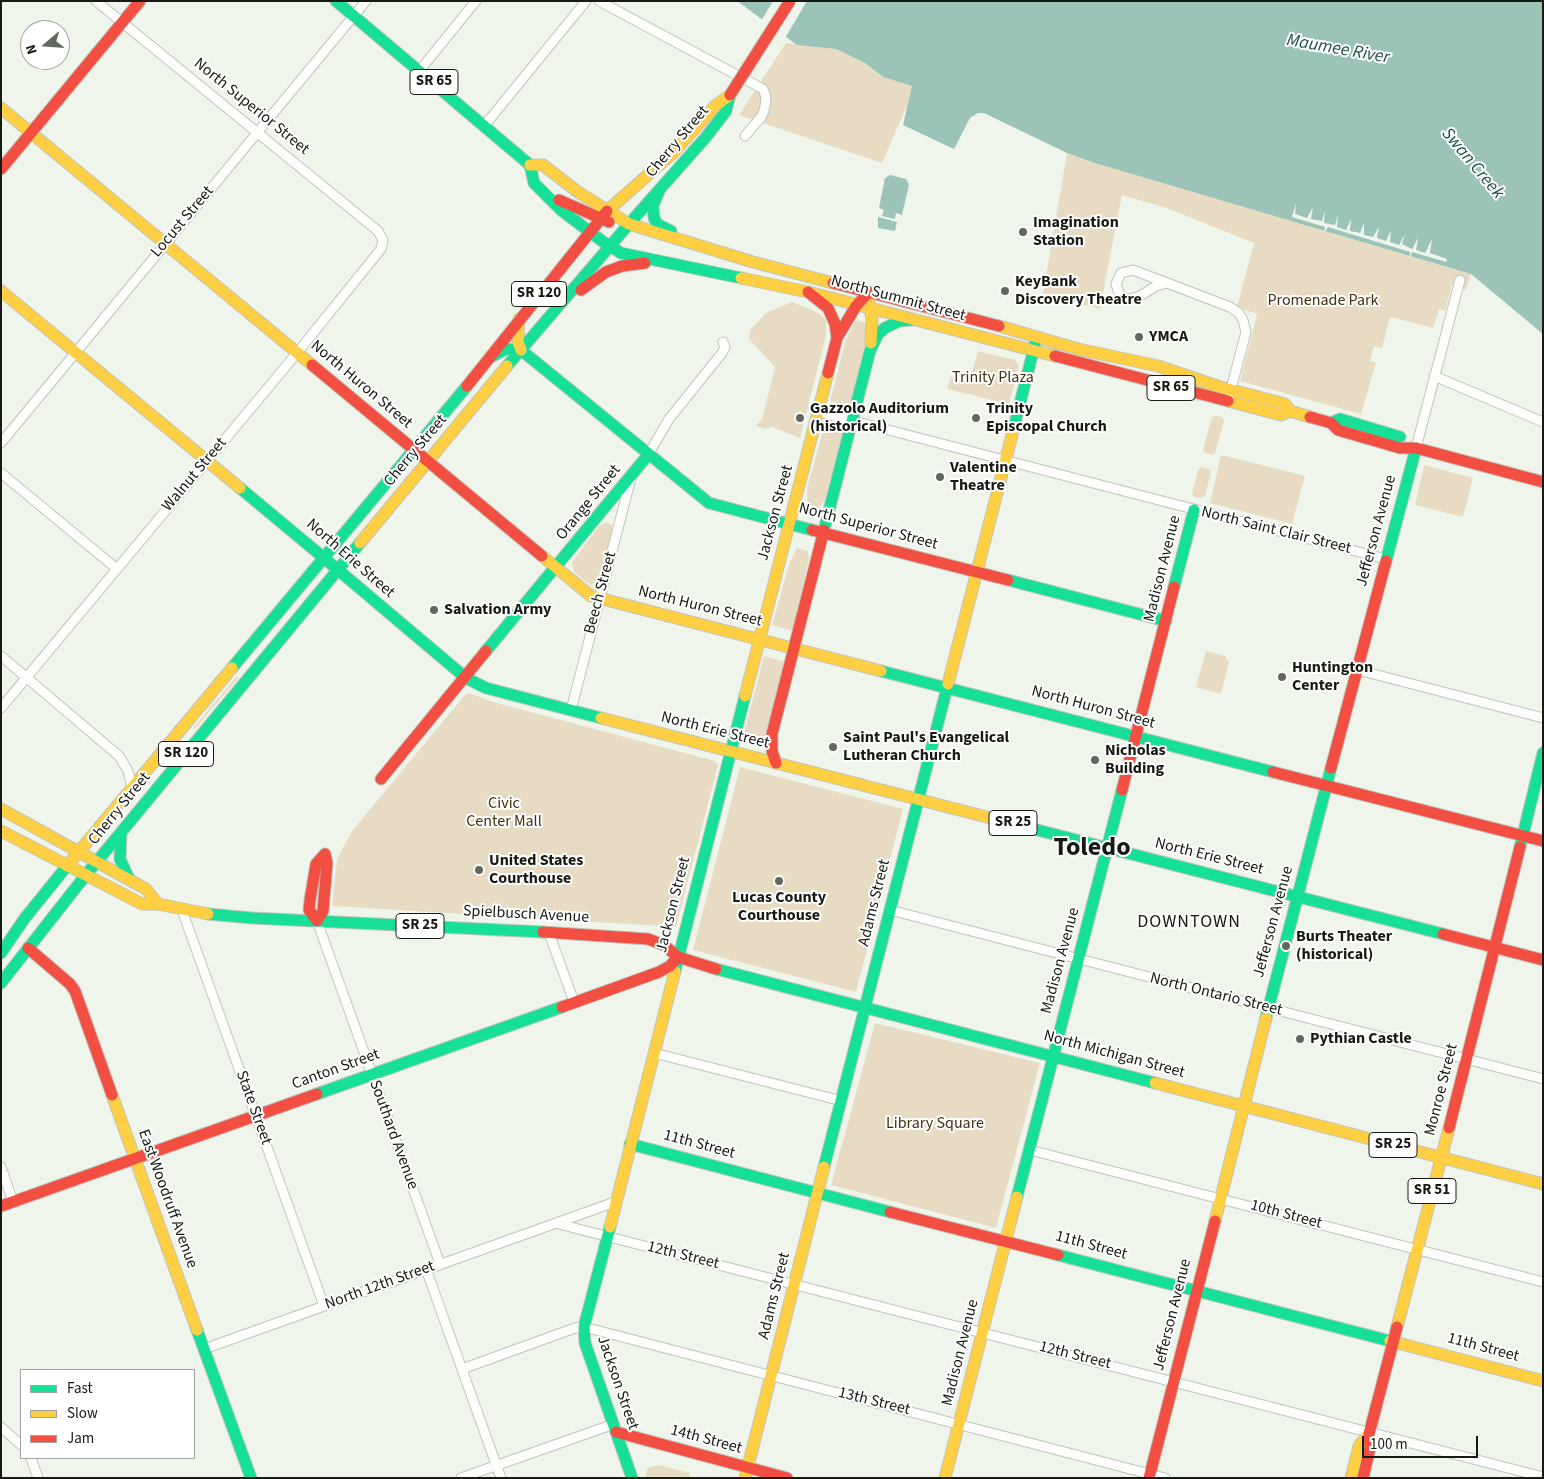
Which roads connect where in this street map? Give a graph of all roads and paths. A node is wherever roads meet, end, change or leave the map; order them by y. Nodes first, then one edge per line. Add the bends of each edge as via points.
1 (96, 1) edge
2 (140, 1) edge
3 (336, 1) edge
4 (366, 1) edge
5 (476, 1) edge
6 (586, 1) edge
7 (599, 1) edge
8 (790, 1) edge
9 (354, 16) junction
10 (122, 23) junction
11 (420, 70) junction
12 (730, 95) junction
13 (1, 108) edge
14 (485, 125) junction
15 (31, 133) junction
16 (257, 133) junction
17 (745, 136) dead end
18 (530, 165) junction
19 (1, 169) edge
20 (660, 189) junction
21 (544, 192) junction
22 (604, 215) junction
23 (629, 224) junction
24 (590, 233) junction
25 (383, 240) joint
26 (165, 243) junction
27 (694, 244) junction
28 (609, 246) junction
29 (672, 264) junction
30 (1460, 280) dead end
31 (1167, 283) junction
32 (1, 291) edge
33 (808, 292) junction
34 (868, 293) junction
35 (856, 306) junction
36 (870, 309) junction
37 (519, 319) junction
38 (547, 320) junction
39 (913, 320) junction
40 (1037, 337) junction
41 (837, 338) junction
42 (723, 342) dead end
43 (521, 350) junction
44 (870, 351) junction
45 (76, 352) junction
46 (1035, 352) junction
47 (297, 353) junction
48 (491, 357) junction
49 (1124, 359) junction
50 (1122, 375) junction
51 (1187, 376) junction
52 (1434, 376) junction
53 (1184, 391) junction
54 (1229, 396) junction
55 (819, 412) junction
56 (852, 421) junction
57 (1543, 422) edge
58 (1, 443) edge
59 (1416, 448) junction
60 (414, 450) junction
61 (648, 455) junction
62 (207, 460) junction
63 (1006, 461) junction
64 (428, 462) junction
65 (1, 473) edge
66 (632, 476) junction
67 (1543, 482) edge
68 (1194, 510) junction
69 (790, 523) junction
70 (824, 532) junction
71 (324, 558) junction
72 (1386, 559) junction
73 (117, 568) junction
74 (556, 568) junction
75 (338, 571) junction
76 (977, 572) junction
77 (600, 598) junction
78 (1166, 621) junction
79 (760, 638) junction
80 (794, 647) junction
81 (1, 656) edge
82 (1358, 670) junction
83 (27, 677) junction
84 (466, 678) junction
85 (947, 687) junction
86 (1, 708) edge
87 (571, 710) junction
88 (1543, 718) edge
89 (1136, 736) junction
90 (730, 752) junction
91 (1543, 752) edge
92 (776, 763) junction
93 (381, 779) dead end
94 (1328, 786) junction
95 (132, 787) junction
96 (919, 798) junction
97 (1, 808) edge
98 (1, 831) edge
99 (121, 832) junction
100 (1522, 836) junction
101 (1543, 841) edge
102 (1108, 848) junction
103 (80, 851) junction
104 (98, 861) junction
105 (67, 866) junction
106 (85, 876) junction
107 (128, 879) junction
108 (1297, 897) junction
109 (158, 904) junction
110 (182, 910) junction
111 (890, 910) junction
112 (317, 921) junction
113 (549, 933) junction
114 (28, 948) junction
115 (1495, 948) junction
116 (1, 953) edge
117 (678, 957) junction
118 (1078, 960) junction
119 (1543, 960) edge
120 (1, 983) edge
121 (574, 1002) junction
122 (866, 1007) junction
123 (1269, 1008) junction
124 (654, 1053) junction
125 (1053, 1056) junction
126 (1467, 1059) junction
127 (372, 1075) junction
128 (1543, 1079) edge
129 (842, 1101) junction
130 (1244, 1105) junction
131 (256, 1116) junction
132 (630, 1144) junction
133 (1030, 1150) junction
134 (1441, 1158) junction
135 (135, 1159) junction
136 (1, 1167) edge
137 (1543, 1184) edge
138 (818, 1193) junction
139 (1220, 1198) junction
140 (13, 1202) junction
141 (615, 1202) junction
142 (1, 1206) edge
143 (555, 1223) junction
144 (606, 1237) junction
145 (1006, 1241) junction
146 (1416, 1249) junction
147 (440, 1264) junction
148 (426, 1269) junction
149 (1543, 1282) edge
150 (794, 1284) junction
151 (1197, 1290) junction
152 (324, 1306) junction
153 (584, 1327) junction
154 (982, 1333) junction
155 (1392, 1341) junction
156 (204, 1349) junction
157 (462, 1369) junction
158 (771, 1376) junction
159 (1543, 1381) edge
160 (1173, 1382) junction
161 (959, 1424) junction
162 (1, 1427) edge
163 (615, 1428) junction
164 (1369, 1434) junction
165 (20, 1444) edge
166 (31, 1459) edge
167 (496, 1465) junction
168 (746, 1473) edge
169 (1149, 1476) edge
170 (1543, 1477) edge
171 (38, 1478) edge
172 (251, 1478) edge
173 (461, 1478) edge
174 (501, 1478) edge
175 (632, 1478) edge
176 (788, 1478) edge
177 (945, 1478) edge
178 (1165, 1478) edge
179 (1351, 1478) edge
180 (1363, 1478) edge

1 - 10 street, North Superior Street
2 - 10 street
3 - 9 street, North Summit Street / SR 65
4 - 9 street, Locust Street
5 - 11 street
6 - 14 street
7 - 17 street via 763,89 766,97 762,116
8 - 12 street, bridge
9 - 11 street, North Summit Street / SR 65
9 - 16 street, Locust Street
10 - 15 street
10 - 16 street, North Superior Street
11 - 14 street, North Summit Street / SR 65
12 - 20 street, Cherry Street via 726,111
12 - 22 street, Cherry Street via 715,106 674,152
13 - 15 street, North Huron Street
14 - 18 street, North Summit Street / SR 65
15 - 19 street
15 - 26 street, North Huron Street
16 - 25 street, North Superior Street via 378,231
16 - 26 street, Locust Street
18 - 21 street, North Summit Street / SR 65 via 534,183
18 - 22 street, North Summit Street / SR 65 via 543,165
20 - 23 street, Cherry Street
20 - 27 street via 653,206 655,221
21 - 22 street
21 - 24 street, North Summit Street / SR 65
22 - 23 street, North Summit Street / SR 65
22 - 24 street, Cherry Street / SR 120
23 - 27 street, North Summit Street / SR 65
23 - 28 street, Cherry Street / SR 120
24 - 28 street, North Summit Street / SR 65
24 - 37 street, Cherry Street / SR 120
25 - 47 street, Walnut Street via 382,249
26 - 45 street, Locust Street
26 - 47 street, North Huron Street
27 - 34 street, North Summit Street / SR 65
28 - 29 street, North Summit Street / SR 65 via 634,257
28 - 38 street, Cherry Street / SR 120
29 - 33 street, North Summit Street / SR 65
29 - 38 street via 631,264 606,272 587,284 560,312
30 - 52 street, Jefferson Avenue
31 - 31 street via 1133,270 1121,273 1116,284 1120,296 1129,299
31 - 54 street via 1230,307 1243,320 1246,332
32 - 45 street, North Erie Street
33 - 35 street, North Summit Street / SR 65
33 - 41 street, Jackson Street via 828,308
34 - 35 street, Jackson Street
34 - 36 street
34 - 40 street, North Summit Street / SR 65
35 - 36 street, North Summit Street / SR 65
35 - 41 street, Jackson Street
36 - 39 street, North Summit Street / SR 65
36 - 44 street
37 - 43 street
37 - 48 street, Cherry Street / SR 120
38 - 43 street, Cherry Street / SR 120
39 - 44 street via 899,321 885,328 878,334
39 - 46 street, North Summit Street / SR 65
40 - 46 street, Adams Street
40 - 49 street, North Summit Street / SR 65
41 - 55 street, Jackson Street
42 - 61 street, Orange Street via 722,353 669,419
43 - 48 street via 506,349
43 - 61 street, North Superior Street
43 - 64 street, Cherry Street / SR 120
44 - 56 street
45 - 58 street, Locust Street
45 - 62 street, North Erie Street
46 - 50 street, North Summit Street / SR 65
46 - 63 street, Adams Street
47 - 60 street, North Huron Street
47 - 62 street, Walnut Street
48 - 60 street, Cherry Street / SR 120
49 - 50 street via 1118,366
49 - 51 street, North Summit Street / SR 65
50 - 53 street, North Summit Street / SR 65
51 - 53 street via 1189,385
51 - 54 street, North Summit Street / SR 65
52 - 57 street
52 - 59 street, Jefferson Avenue
53 - 54 street, North Summit Street / SR 65
54 - 59 street, North Summit Street / SR 65 via 1281,415 1290,411 1331,423 1338,430 1400,448
55 - 56 street, North Saint Clair Street
55 - 69 street, Jackson Street
56 - 63 street, North Saint Clair Street
56 - 70 street
59 - 67 street, North Summit Street / SR 65
59 - 72 street, Jefferson Avenue
60 - 64 street, North Huron Street
60 - 71 street, Cherry Street / SR 120
61 - 66 street, Orange Street
61 - 69 street, North Superior Street via 709,502
62 - 71 street, North Erie Street
62 - 73 street, Walnut Street
63 - 68 street, North Saint Clair Street
63 - 76 street, Adams Street
64 - 74 street, North Huron Street
64 - 75 street, Cherry Street / SR 120
65 - 73 street
66 - 74 street, Orange Street
66 - 77 street, Beech Street
68 - 72 street, North Saint Clair Street
68 - 78 street, Madison Avenue
69 - 70 street, North Superior Street
69 - 79 street, Jackson Street
70 - 76 street, North Superior Street
70 - 80 street
71 - 75 street, North Erie Street / SR 25
71 - 95 street, Cherry Street
72 - 82 street, Jefferson Avenue
73 - 83 street, Walnut Street
74 - 77 street, North Huron Street via 587,593
74 - 84 street, Orange Street
75 - 84 street, North Erie Street / SR 25
75 - 99 street, Cherry Street / SR 120
76 - 78 street, North Superior Street
76 - 85 street, Adams Street
77 - 79 street, North Huron Street
77 - 87 street, Beech Street
78 - 89 street, Madison Avenue
79 - 80 street, North Huron Street
79 - 90 street, Jackson Street
80 - 85 street, North Huron Street
80 - 92 street via 772,734
81 - 83 street
82 - 88 street
82 - 94 street, Jefferson Avenue
83 - 86 street, Walnut Street
83 - 95 street via 119,756
84 - 87 street, North Erie Street / SR 25 via 486,688
84 - 93 street, Orange Street
85 - 89 street, North Huron Street
85 - 96 street, Adams Street
87 - 90 street, North Erie Street / SR 25
89 - 94 street, North Huron Street
89 - 102 street, Madison Avenue
90 - 92 street, North Erie Street / SR 25
90 - 117 street, Jackson Street
91 - 100 street, Monroe Street / SR 51
92 - 96 street, North Erie Street / SR 25
94 - 100 street, North Huron Street
94 - 108 street, Jefferson Avenue
95 - 103 street, Cherry Street
96 - 102 street, North Erie Street / SR 25
96 - 111 street, Adams Street
97 - 103 street
98 - 105 street, SR 25
99 - 104 street, Cherry Street / SR 120
99 - 107 street via 120,859
100 - 101 street, North Huron Street
100 - 115 street, Monroe Street / SR 51
102 - 108 street, North Erie Street / SR 25
102 - 118 street, Madison Avenue
103 - 104 street
103 - 105 street, Cherry Street
104 - 106 street, Cherry Street / SR 120
104 - 107 street
105 - 106 street, SR 25
105 - 116 street, Cherry Street
106 - 109 street, Spielbusch Avenue / SR 25 via 142,904
106 - 114 street, Cherry Street / SR 120
107 - 109 street via 146,889
108 - 115 street, North Erie Street / SR 25
108 - 123 street, Jefferson Avenue
109 - 110 street, Spielbusch Avenue / SR 25
110 - 112 street, Spielbusch Avenue / SR 25
110 - 131 street, State Street
111 - 118 street, North Ontario Street
111 - 122 street, Adams Street
112 - 112 street via 323,911 325,854 316,864 309,908
112 - 113 street, Spielbusch Avenue / SR 25
112 - 127 street, Southard Avenue
113 - 117 street, Spielbusch Avenue / SR 25 via 648,940 664,945
113 - 121 street
114 - 120 street, Cherry Street / SR 120
114 - 135 street, East Woodruff Avenue via 75,991
115 - 119 street, North Erie Street / SR 25
115 - 126 street, Monroe Street / SR 51
117 - 121 street, Canton Street via 664,970
117 - 122 street, North Michigan Street / SR 25
117 - 124 street, Jackson Street
118 - 123 street, North Ontario Street
118 - 125 street, Madison Avenue
121 - 127 street, Canton Street
122 - 125 street, North Michigan Street / SR 25
122 - 129 street, Adams Street
123 - 126 street, North Ontario Street
123 - 130 street, Jefferson Avenue
124 - 129 street
124 - 132 street, Jackson Street
125 - 130 street, North Michigan Street / SR 25
125 - 133 street, Madison Avenue
126 - 128 street, North Ontario Street
126 - 134 street, Monroe Street / SR 51
127 - 131 street, Canton Street
127 - 147 street, Southard Avenue
129 - 138 street, Adams Street
130 - 134 street, North Michigan Street / SR 25
130 - 139 street, Jefferson Avenue
131 - 135 street, Canton Street
131 - 152 street, State Street
132 - 138 street, 11th Street
132 - 141 street, Jackson Street
133 - 139 street, 10th Street
133 - 145 street, Madison Avenue
134 - 137 street, North Michigan Street / SR 25
134 - 146 street, Monroe Street / SR 51
135 - 140 street, Canton Street
135 - 156 street, East Woodruff Avenue
136 - 140 street
138 - 145 street, 11th Street
138 - 150 street, Adams Street
139 - 146 street, 10th Street
139 - 151 street, Jefferson Avenue
140 - 142 street, Canton Street
141 - 143 street, North 12th Street
141 - 144 street, Jackson Street
143 - 144 street
143 - 147 street, North 12th Street
144 - 150 street, 12th Street
144 - 153 street, Jackson Street
145 - 151 street, 11th Street
145 - 154 street, Madison Avenue
146 - 149 street, 10th Street
146 - 155 street, Monroe Street / SR 51
147 - 148 street, North 12th Street
148 - 152 street, North 12th Street
148 - 157 street
150 - 154 street, 12th Street
150 - 158 street, Adams Street
151 - 155 street, 11th Street
151 - 160 street, Jefferson Avenue
152 - 156 street, North 12th Street
153 - 157 street
153 - 158 street, 13th Street
153 - 163 street, Jackson Street via 585,1343
154 - 160 street, 12th Street
154 - 161 street, Madison Avenue
155 - 159 street, 11th Street
155 - 164 street, Monroe Street / SR 51
156 - 172 street, East Woodruff Avenue
157 - 167 street
158 - 161 street, 13th Street
158 - 168 street, Adams Street
160 - 164 street, 12th Street
160 - 169 street, Jefferson Avenue
161 - 169 street, 13th Street
161 - 177 street, Madison Avenue
162 - 165 street
163 - 167 street
163 - 168 street, 14th Street
163 - 175 street, Jackson Street
164 - 170 street, 12th Street
164 - 179 street, Monroe Street / SR 51 via 1359,1446
164 - 180 street, Monroe Street / SR 51 via 1370,1448
166 - 171 street
167 - 173 street
167 - 174 street
168 - 176 street, 14th Street
169 - 178 street, 13th Street

